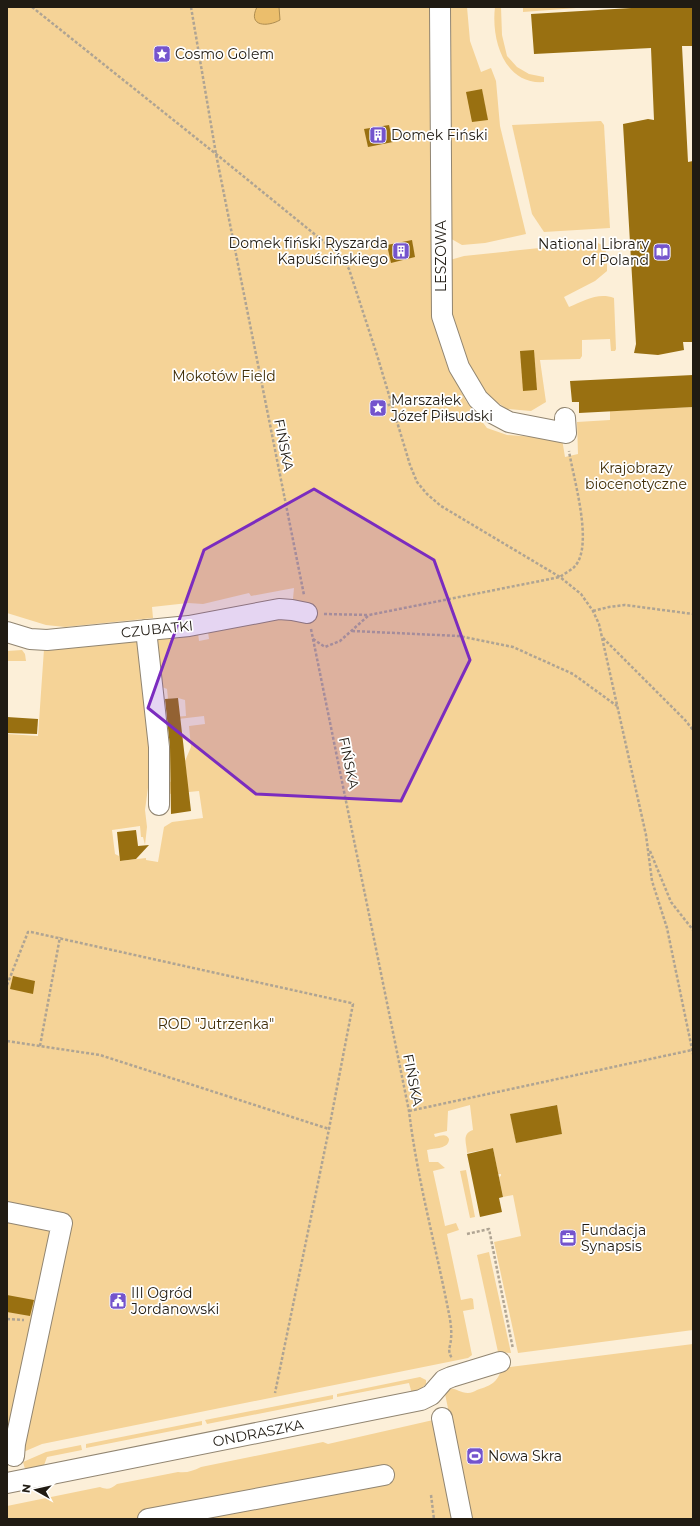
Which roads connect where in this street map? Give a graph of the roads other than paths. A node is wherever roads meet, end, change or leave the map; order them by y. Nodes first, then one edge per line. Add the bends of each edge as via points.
1 (440, 7) edge
2 (566, 426) dead end
3 (308, 613) road end
4 (146, 630) junction
5 (7, 632) edge
6 (159, 805) dead end
7 (7, 1212) edge
8 (507, 1358) road end
9 (442, 1418) dead end
10 (14, 1456) dead end
11 (384, 1475) dead end
12 (7, 1483) edge
13 (148, 1519) edge
14 (462, 1519) edge

1 - 2 street, LESZOWA via 442,316 459,367 478,399 494,414 509,422
3 - 4 street, CZUBATKI via 279,609 189,626
4 - 5 street, CZUBATKI via 47,640 30,639
4 - 6 street via 159,747
7 - 10 street via 62,1223
8 - 12 street, ONDRASZKA via 444,1380 431,1395 422,1400
9 - 14 street
11 - 13 street

